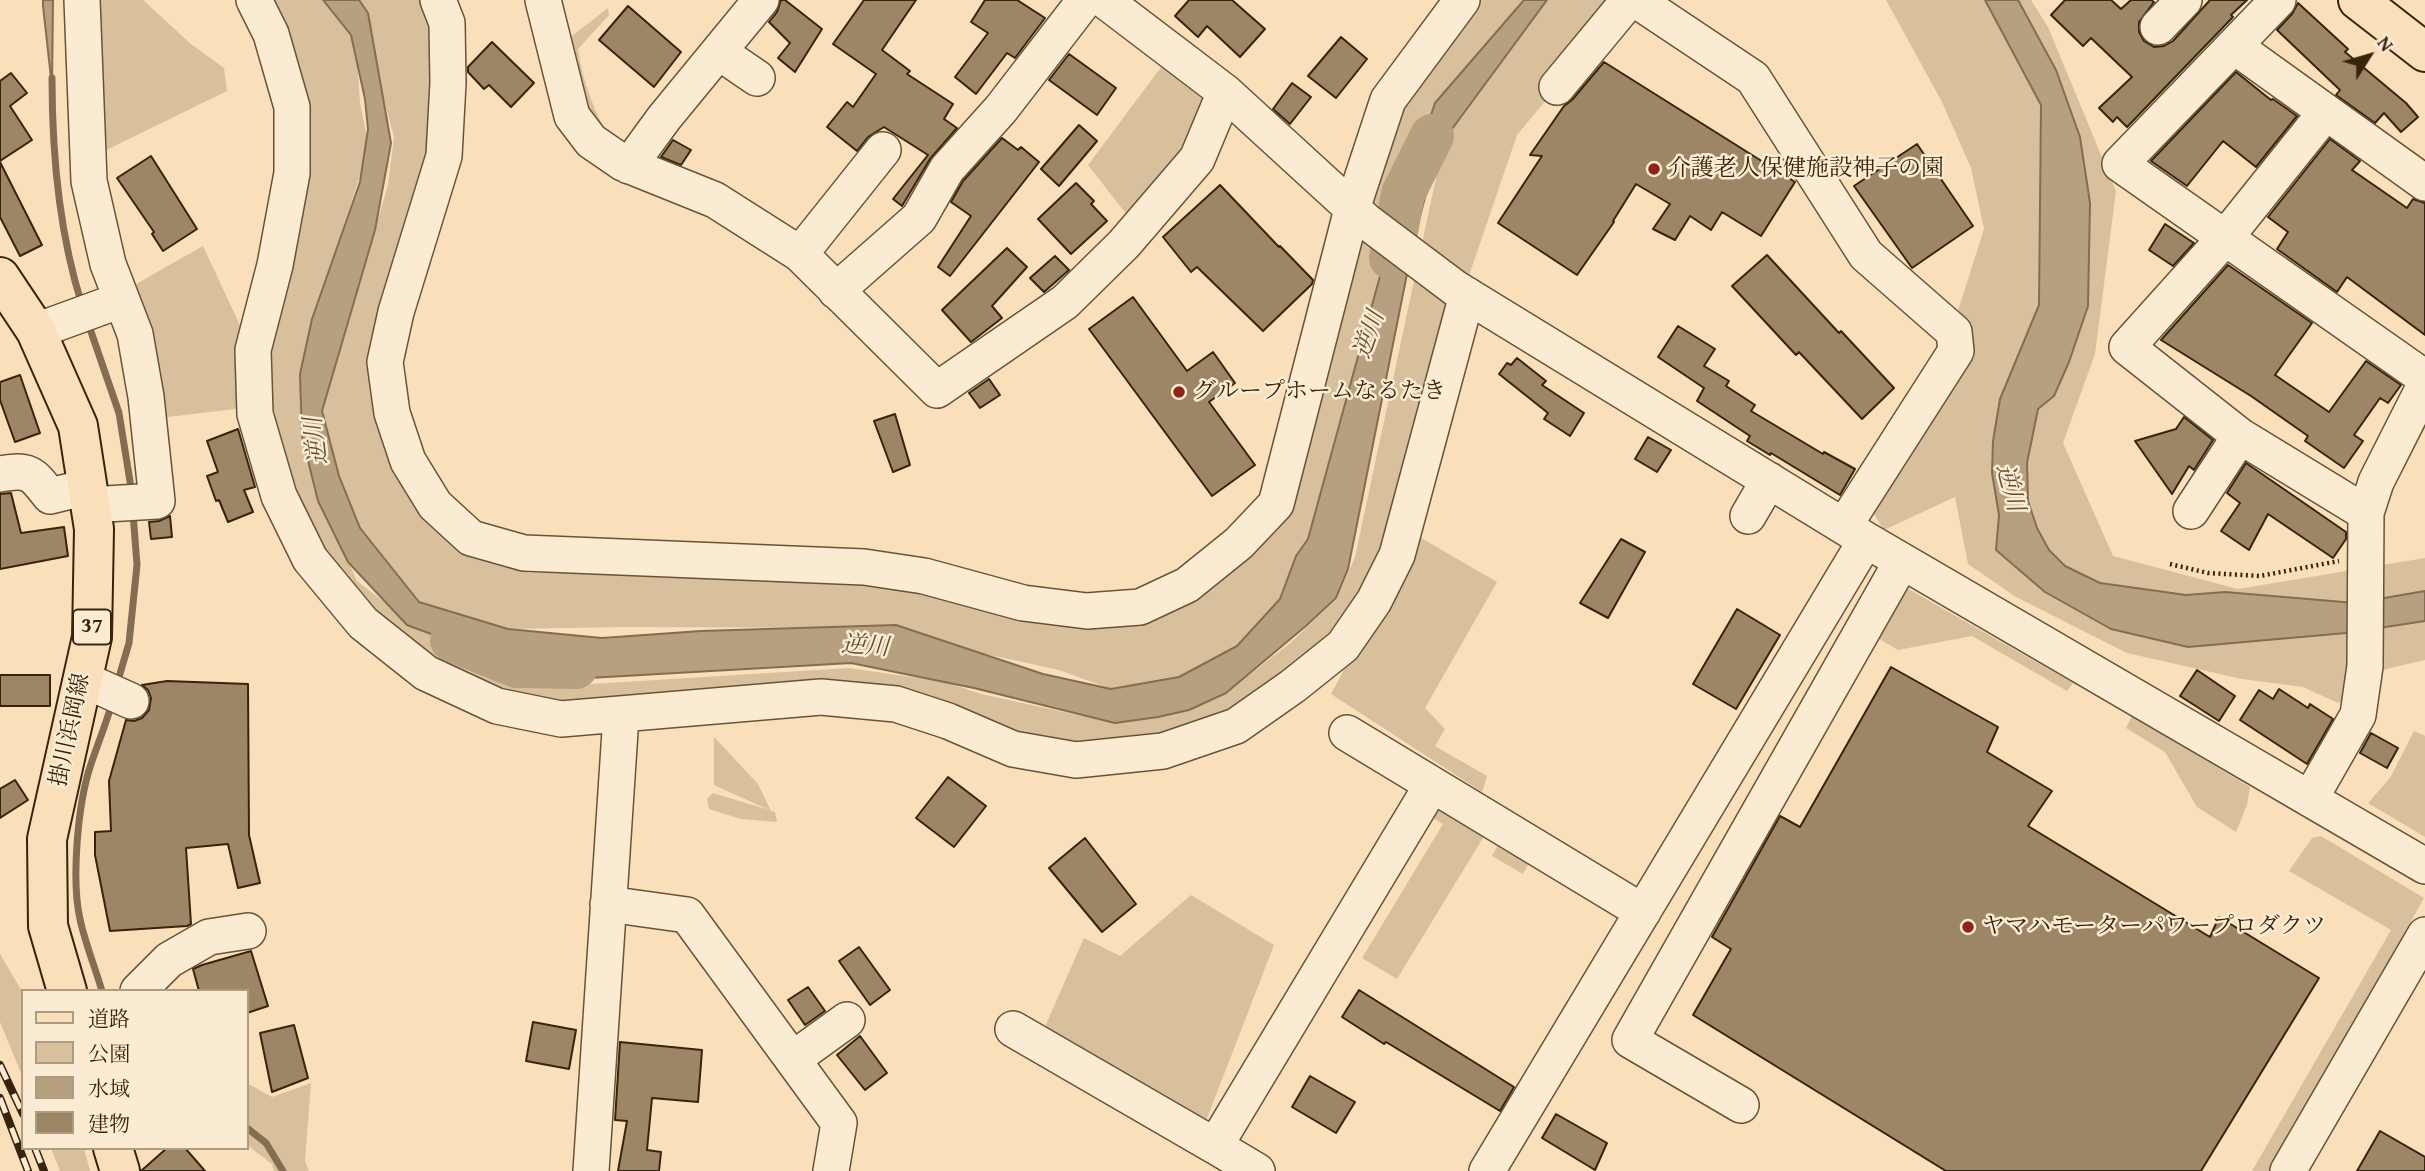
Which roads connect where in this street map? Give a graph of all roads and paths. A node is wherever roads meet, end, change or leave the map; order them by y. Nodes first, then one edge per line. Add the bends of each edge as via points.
1 (82, 0) edge
2 (254, 0) edge
3 (438, 0) edge
4 (543, 0) edge
5 (761, 0) edge
6 (1085, 0) edge
7 (1104, 0) edge
8 (1462, 0) edge
9 (1629, 0) edge
10 (1636, 0) edge
11 (2184, 0) edge
12 (2278, 0) edge
13 (2358, 0) edge
14 (1148, 12) edge
15 (2158, 27) dead end
16 (2234, 46) junction
17 (2425, 51) edge
18 (719, 52) junction
19 (757, 78) dead end
20 (1557, 87) dead end
21 (1225, 92) junction
22 (2326, 112) junction
23 (883, 150) dead end
24 (629, 166) junction
25 (2425, 183) edge
26 (1359, 215) junction
27 (2225, 238) junction
28 (800, 254) junction
29 (0, 277) edge
30 (836, 290) junction
31 (1461, 291) junction
32 (113, 303) junction
33 (51, 325) junction
34 (2425, 378) edge
35 (2425, 385) edge
36 (2240, 436) junction
37 (0, 474) edge
38 (1769, 481) junction
39 (109, 499) junction
40 (2191, 511) dead end
41 (1748, 516) dead end
42 (1855, 533) junction
43 (2367, 535) junction
44 (1902, 561) junction
45 (2170, 564) dead end
46 (621, 716) junction
47 (1347, 733) dead end
48 (1432, 785) junction
49 (2310, 799) junction
50 (2425, 866) edge
51 (608, 904) junction
52 (1643, 912) junction
53 (248, 931) dead end
54 (2425, 935) edge
55 (66, 989) edge
56 (140, 989) edge
57 (847, 1020) dead end
58 (1013, 1029) dead end
59 (793, 1059) junction
60 (1741, 1105) dead end
61 (1215, 1146) junction
62 (115, 1150) edge
63 (120, 1171) edge
64 (591, 1171) edge
65 (831, 1171) edge
66 (1257, 1171) edge
67 (1488, 1171) edge
68 (2288, 1171) edge

1 - 32 street via 89,181
2 - 46 street via 271,34 292,107 292,173 253,350 255,414 279,496 310,559 363,623 426,673 497,706 561,719
3 - 26 street via 447,23 444,156 396,312 386,362 392,414 408,461 435,505 471,538 524,553 864,567 925,576 1023,603 1087,611 1140,607 1187,585 1239,543 1276,504
4 - 24 street via 572,116 591,141
5 - 18 street
6 - 30 street via 1001,109 947,169 919,218
7 - 14 street
8 - 26 street via 1388,100
9 - 20 street
10 - 42 street via 1753,78 1866,255 1954,332 1956,351
11 - 15 street
12 - 16 street
13 - 17 main road
14 - 21 street
16 - 22 street
16 - 27 street via 2120,164
18 - 19 street
18 - 24 street
21 - 26 street
21 - 30 street via 1196,159 1124,244 1065,302 937,390
22 - 25 street
22 - 27 street
23 - 28 street
24 - 28 street via 715,200
26 - 31 street
27 - 34 street
27 - 36 street via 2127,347
28 - 30 street
29 - 33 main road, 掛川浜岡線 / 37
31 - 38 street
31 - 46 street via 1397,555 1374,601 1343,646 1236,726 1163,751 1076,760 1013,749 895,704 821,697
32 - 33 street
32 - 39 street via 135,334 157,501
33 - 39 main road, 掛川浜岡線 / 37 via 78,425
35 - 43 street via 2376,482
36 - 40 street
36 - 43 street
37 - 39 street via 22,470 33,475 50,496
38 - 41 street
38 - 42 street
39 - 55 main road, 掛川浜岡線 / 37 via 94,529 92,637 111,692 47,839 48,926
42 - 44 street
42 - 52 street
43 - 45 path via 2260,576 2208,573
43 - 49 street via 2365,666 2358,715
44 - 49 street
44 - 60 street via 1630,1040
46 - 51 street
47 - 48 street
48 - 52 street
48 - 61 street
49 - 50 street
51 - 59 street via 687,915
51 - 64 street
52 - 67 street
53 - 56 street via 209,937 169,960
54 - 68 street
57 - 59 street
58 - 61 street
59 - 65 street via 839,1123
61 - 66 street
62 - 63 main road

